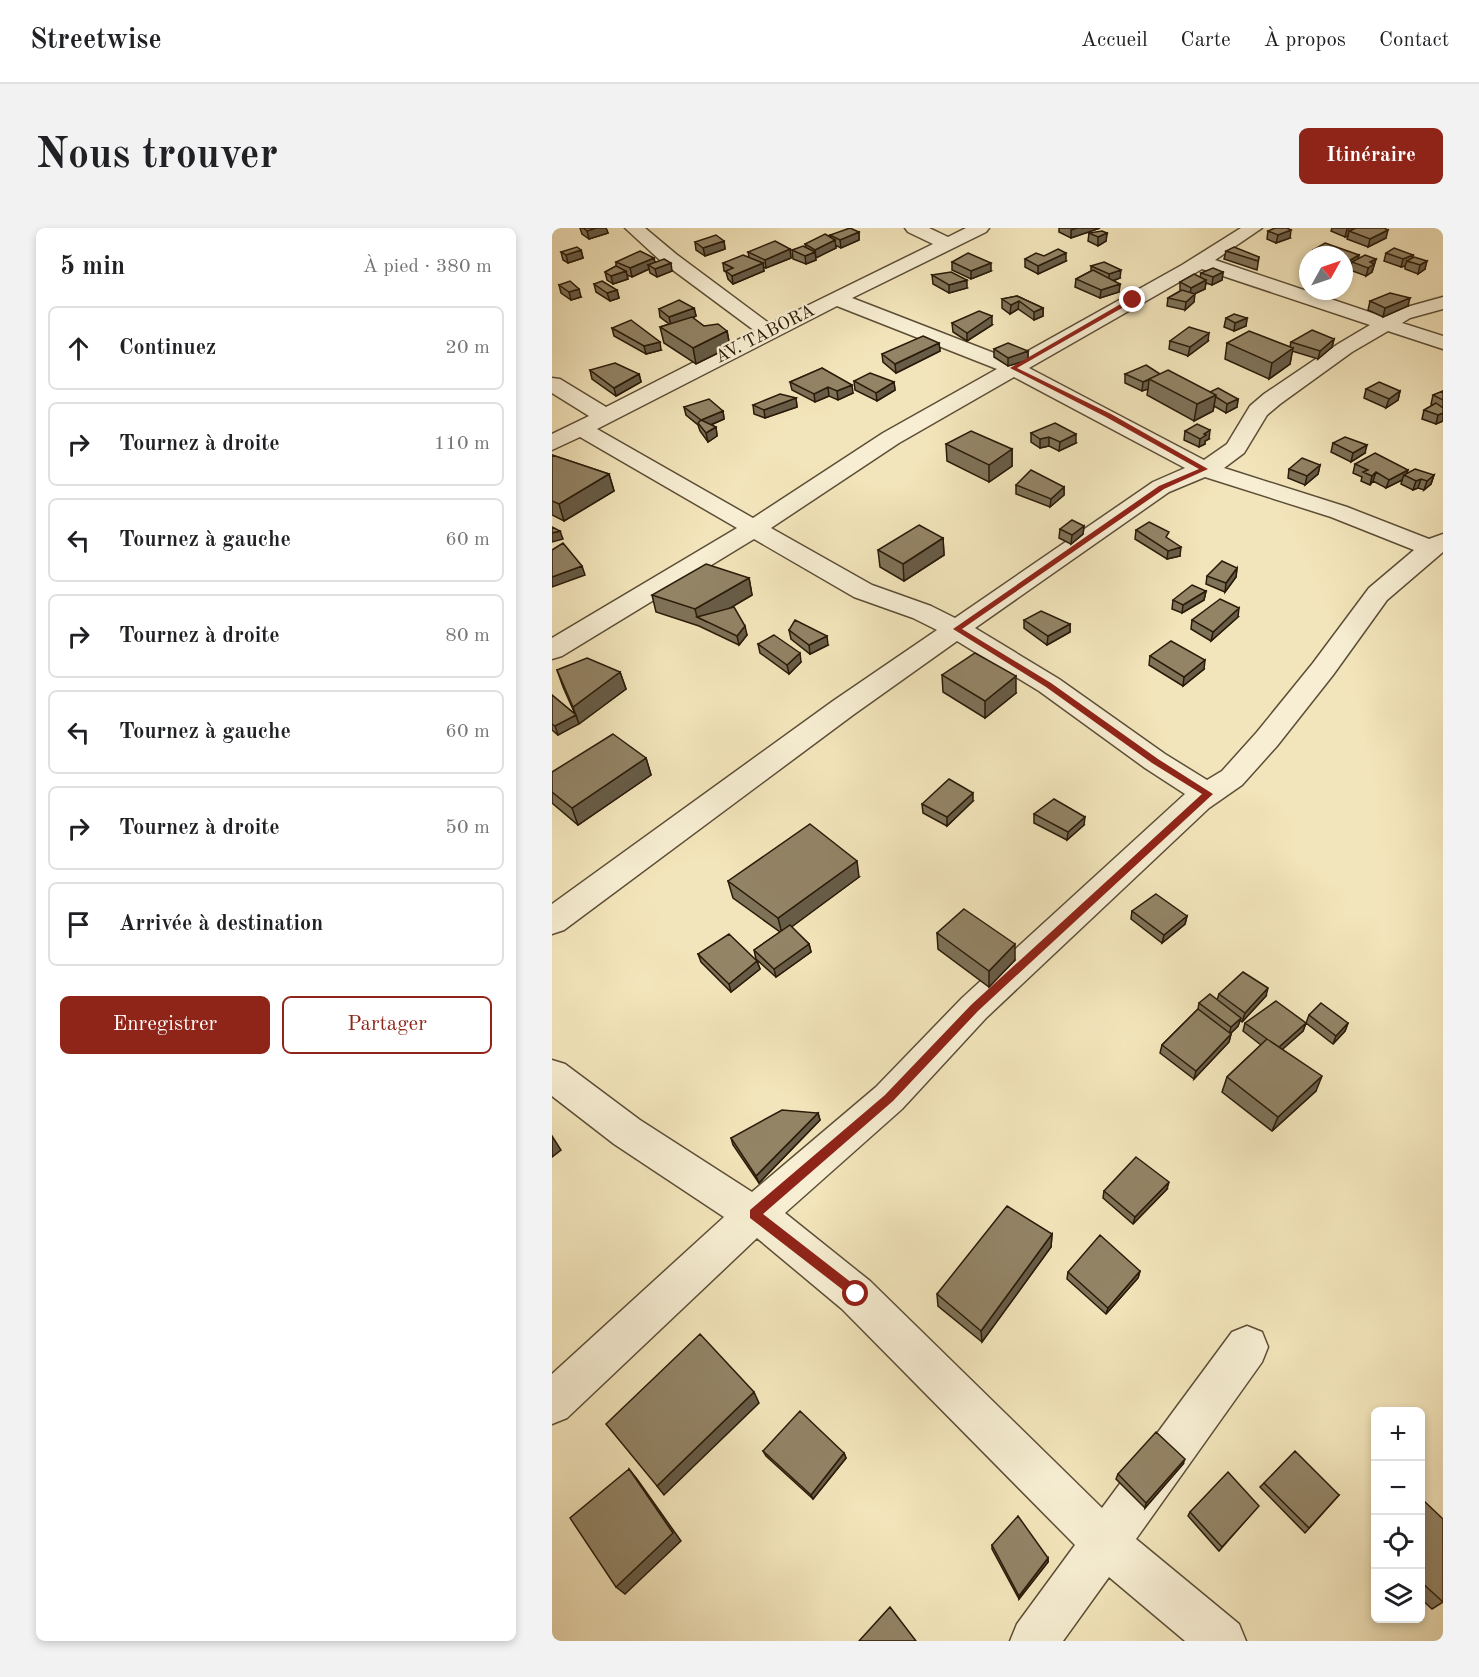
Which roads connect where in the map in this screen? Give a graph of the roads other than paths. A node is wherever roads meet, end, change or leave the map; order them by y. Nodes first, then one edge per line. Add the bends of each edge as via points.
1 (634, 228) edge
2 (914, 228) edge
3 (980, 228) edge
4 (1253, 228) edge
5 (948, 244) junction
6 (1201, 262) junction
7 (836, 299) junction
8 (1443, 303) edge
9 (1384, 324) junction
10 (769, 332) junction
11 (1443, 343) edge
12 (1013, 368) junction
13 (552, 384) edge
14 (605, 416) junction
15 (582, 429) junction
16 (552, 443) edge
17 (1204, 469) junction
18 (755, 526) junction
19 (1438, 545) edge
20 (957, 629) junction
21 (552, 650) edge
22 (1208, 794) junction
23 (552, 921) edge
24 (552, 1075) edge
25 (754, 1214) junction
26 (1247, 1347) dead end
27 (552, 1403) edge
28 (1106, 1544) junction
29 (1034, 1641) edge
30 (1222, 1641) edge

1 - 10 street
2 - 5 street
3 - 5 street, AV. TABORA
4 - 6 street
5 - 7 street, AV. TABORA
6 - 9 street
6 - 12 street
7 - 10 street, AV. TABORA
7 - 12 street
8 - 9 street via 1403,314
9 - 11 street
9 - 17 street via 1272,399 1258,411 1236,448
10 - 14 street, AV. TABORA
12 - 17 street
12 - 18 street via 891,438
13 - 14 street
14 - 15 street, AV. TABORA
15 - 16 street, AV. TABORA
15 - 18 street
17 - 19 street
17 - 20 street via 1161,487
18 - 20 street via 863,591
18 - 21 street
19 - 22 street via 1377,594 1267,740 1232,778
20 - 22 street via 1048,685
20 - 23 street
22 - 25 street via 974,1008 889,1098
24 - 25 street via 627,1132
25 - 27 street
25 - 28 street via 856,1294
26 - 28 street
28 - 29 street
28 - 30 street

